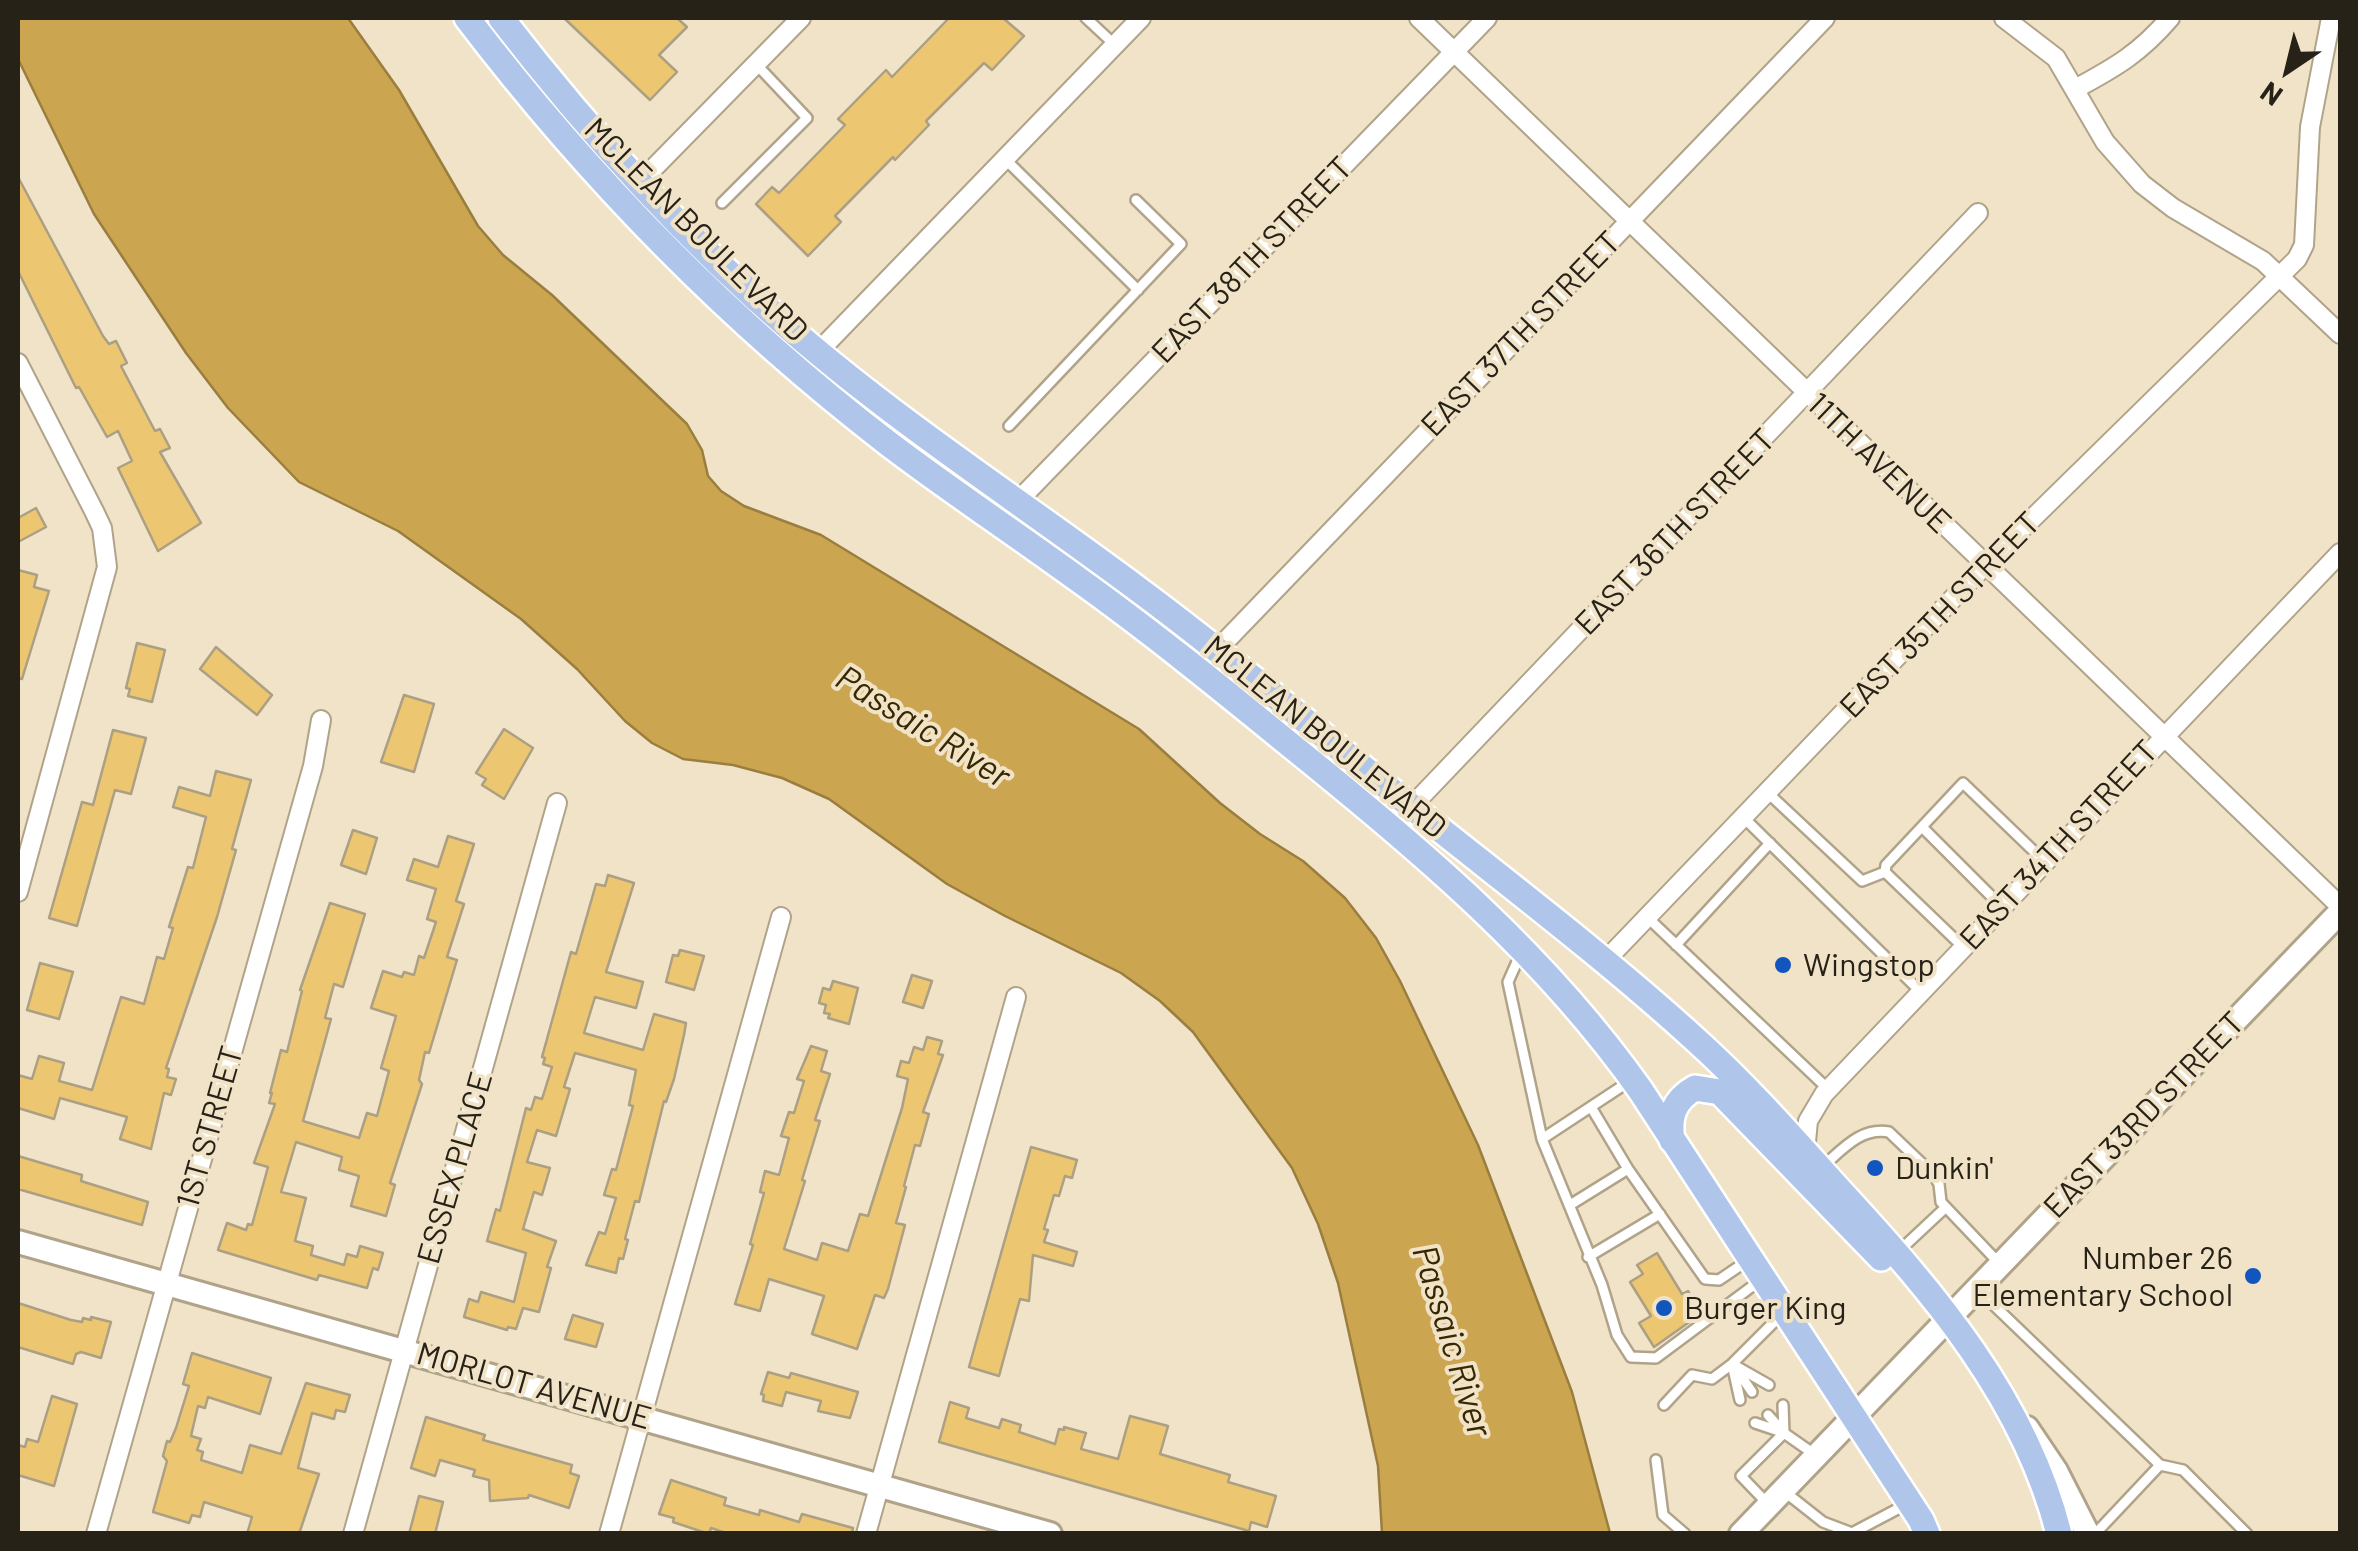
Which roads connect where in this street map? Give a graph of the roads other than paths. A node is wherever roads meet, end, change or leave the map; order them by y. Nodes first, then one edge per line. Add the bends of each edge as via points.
1 (466, 18) edge
2 (501, 18) edge
3 (801, 18) edge
4 (1086, 18) edge
5 (1141, 18) edge
6 (1420, 18) edge
7 (1486, 18) edge
8 (1825, 18) edge
9 (2004, 18) edge
10 (2170, 18) edge
11 (2331, 18) edge
12 (1115, 45) junction
13 (1454, 51) junction
14 (756, 64) junction
15 (2075, 88) junction
16 (1005, 159) junction
17 (640, 182) junction
18 (1136, 200) dead end
19 (722, 203) dead end
20 (1978, 212) dead end
21 (1630, 222) junction
22 (2280, 274) junction
23 (1138, 290) junction
24 (2339, 329) edge
25 (818, 352) junction
26 (18, 363) edge
27 (1808, 394) junction
28 (1009, 426) dead end
29 (1018, 502) junction
30 (2340, 553) edge
31 (1985, 564) junction
32 (1217, 650) junction
33 (321, 720) dead end
34 (2163, 736) junction
35 (1768, 793) junction
36 (557, 803) dead end
37 (1411, 806) junction
38 (1744, 818) junction
39 (1922, 826) junction
40 (1770, 843) junction
41 (2044, 861) junction
42 (1885, 872) junction
43 (18, 892) edge
44 (2002, 906) junction
45 (2340, 909) edge
46 (781, 917) dead end
47 (1647, 917) junction
48 (1676, 945) junction
49 (1962, 947) junction
50 (1522, 948) junction
51 (1605, 961) junction
52 (1920, 992) junction
53 (1016, 997) dead end
54 (1633, 1080) junction
55 (1828, 1089) junction
56 (1591, 1107) junction
57 (1542, 1139) junction
58 (1672, 1140) junction
59 (1813, 1160) junction
60 (1628, 1168) junction
61 (1570, 1205) junction
62 (1946, 1208) junction
63 (1660, 1214) junction
64 (18, 1242) edge
65 (1896, 1254) junction
66 (1588, 1257) junction
67 (2000, 1264) junction
68 (1756, 1269) junction
69 (166, 1283) junction
70 (1976, 1288) junction
71 (1784, 1312) junction
72 (1949, 1317) junction
73 (404, 1350) junction
74 (1732, 1364) junction
75 (1769, 1385) dead end
76 (1752, 1392) dead end
77 (2002, 1396) junction
78 (1740, 1400) dead end
79 (1664, 1405) dead end
80 (1783, 1405) dead end
81 (1768, 1415) dead end
82 (642, 1416) junction
83 (1852, 1418) junction
84 (1755, 1423) dead end
85 (1784, 1434) junction
86 (1816, 1456) junction
87 (1656, 1460) dead end
88 (2160, 1465) junction
89 (880, 1483) junction
90 (1776, 1497) junction
91 (1923, 1522) edge
92 (96, 1534) edge
93 (353, 1534) edge
94 (608, 1534) edge
95 (866, 1534) edge
96 (1050, 1534) edge
97 (1685, 1534) edge
98 (1741, 1534) edge
99 (2059, 1534) edge
100 (2091, 1534) edge
101 (2247, 1534) edge

1 - 50 main road, MCLEAN BOULEVARD via 611,192 774,350 892,446 1214,683 1407,841
2 - 17 main road, MCLEAN BOULEVARD
3 - 14 street
4 - 12 lane
5 - 12 street
6 - 13 street, 11TH AVENUE
7 - 13 street, EAST 38TH STREET
8 - 21 street, EAST 37TH STREET
9 - 15 street via 2056,58
10 - 15 street via 2124,63
11 - 22 street, EAST 35TH STREET via 2310,127 2304,245
12 - 16 street
13 - 21 street, 11TH AVENUE
13 - 29 street, EAST 38TH STREET
14 - 17 street
14 - 19 lane via 807,118
15 - 22 street via 2105,142 2142,184
16 - 23 lane
16 - 25 street
17 - 25 main road, MCLEAN BOULEVARD
18 - 23 lane via 1182,244
20 - 27 street, EAST 36TH STREET
21 - 27 street, 11TH AVENUE
21 - 32 street, EAST 37TH STREET
22 - 24 street
22 - 31 street, EAST 35TH STREET
23 - 28 lane
25 - 29 main road, MCLEAN BOULEVARD
26 - 43 street via 102,528 107,567
27 - 31 street, 11TH AVENUE
27 - 37 street, EAST 36TH STREET
29 - 32 main road, MCLEAN BOULEVARD
30 - 34 street, EAST 34TH STREET
31 - 34 street, 11TH AVENUE
31 - 35 street, EAST 35TH STREET
32 - 37 main road, MCLEAN BOULEVARD
33 - 69 street, 1ST STREET
34 - 41 street, EAST 34TH STREET
34 - 45 street, 11TH AVENUE
35 - 38 street, EAST 35TH STREET
35 - 42 lane via 1862,882
36 - 73 street, ESSEX PLACE
37 - 51 main road, MCLEAN BOULEVARD
38 - 40 lane
38 - 47 street, EAST 35TH STREET
39 - 41 lane via 1963,784
39 - 42 lane
39 - 44 lane
40 - 48 lane
40 - 52 lane
41 - 44 street, EAST 34TH STREET
42 - 49 lane
44 - 49 street, EAST 34TH STREET
45 - 67 main road, EAST 33RD STREET
46 - 82 street
47 - 48 lane
47 - 51 street, EAST 35TH STREET
48 - 55 lane
49 - 52 street, EAST 34TH STREET
50 - 54 main road, MCLEAN BOULEVARD via 1576,1004
50 - 57 lane via 1508,982
51 - 59 main road, MCLEAN BOULEVARD via 1702,1046
52 - 55 street, EAST 34TH STREET
53 - 89 street
54 - 56 lane
54 - 58 main road, MCLEAN BOULEVARD
55 - 59 street, EAST 34TH STREET via 1808,1121
56 - 57 lane
56 - 60 lane
57 - 61 lane
58 - 68 main road, MCLEAN BOULEVARD
58 - 72 main road via 1672,1113 1685,1094 1696,1088 1720,1092 1853,1232
59 - 62 lane via 1867,1132 1889,1132 1933,1174
59 - 65 main road, MCLEAN BOULEVARD
60 - 61 lane
60 - 63 lane
61 - 66 lane
62 - 65 lane
62 - 67 lane
63 - 66 lane
63 - 68 lane via 1706,1279
64 - 69 main road, MORLOT AVENUE
65 - 72 main road, MCLEAN BOULEVARD
66 - 68 lane via 1631,1357 1656,1358
67 - 70 main road, EAST 33RD STREET
68 - 71 main road, MCLEAN BOULEVARD
69 - 73 main road, MORLOT AVENUE
69 - 92 street, 1ST STREET
70 - 72 main road, EAST 33RD STREET
70 - 88 lane
71 - 74 lane
71 - 83 main road, MCLEAN BOULEVARD
72 - 77 main road, MCLEAN BOULEVARD
72 - 83 main road, EAST 33RD STREET
73 - 82 main road, MORLOT AVENUE
73 - 93 street, ESSEX PLACE
74 - 75 lane
74 - 76 lane
74 - 78 lane
74 - 79 lane via 1712,1379 1692,1376
77 - 99 main road, MCLEAN BOULEVARD via 2038,1468
77 - 100 main road via 2048,1458
80 - 85 lane
81 - 85 lane
82 - 89 main road, MORLOT AVENUE
82 - 94 street
83 - 86 main road, EAST 33RD STREET
83 - 91 main road, MCLEAN BOULEVARD
84 - 85 lane
85 - 86 lane
85 - 90 lane via 1741,1476
86 - 90 main road, EAST 33RD STREET
87 - 97 lane via 1663,1514
88 - 100 lane
88 - 101 lane via 2182,1470
89 - 95 street
89 - 96 main road, MORLOT AVENUE
90 - 91 lane via 1852,1534
90 - 98 main road, EAST 33RD STREET

